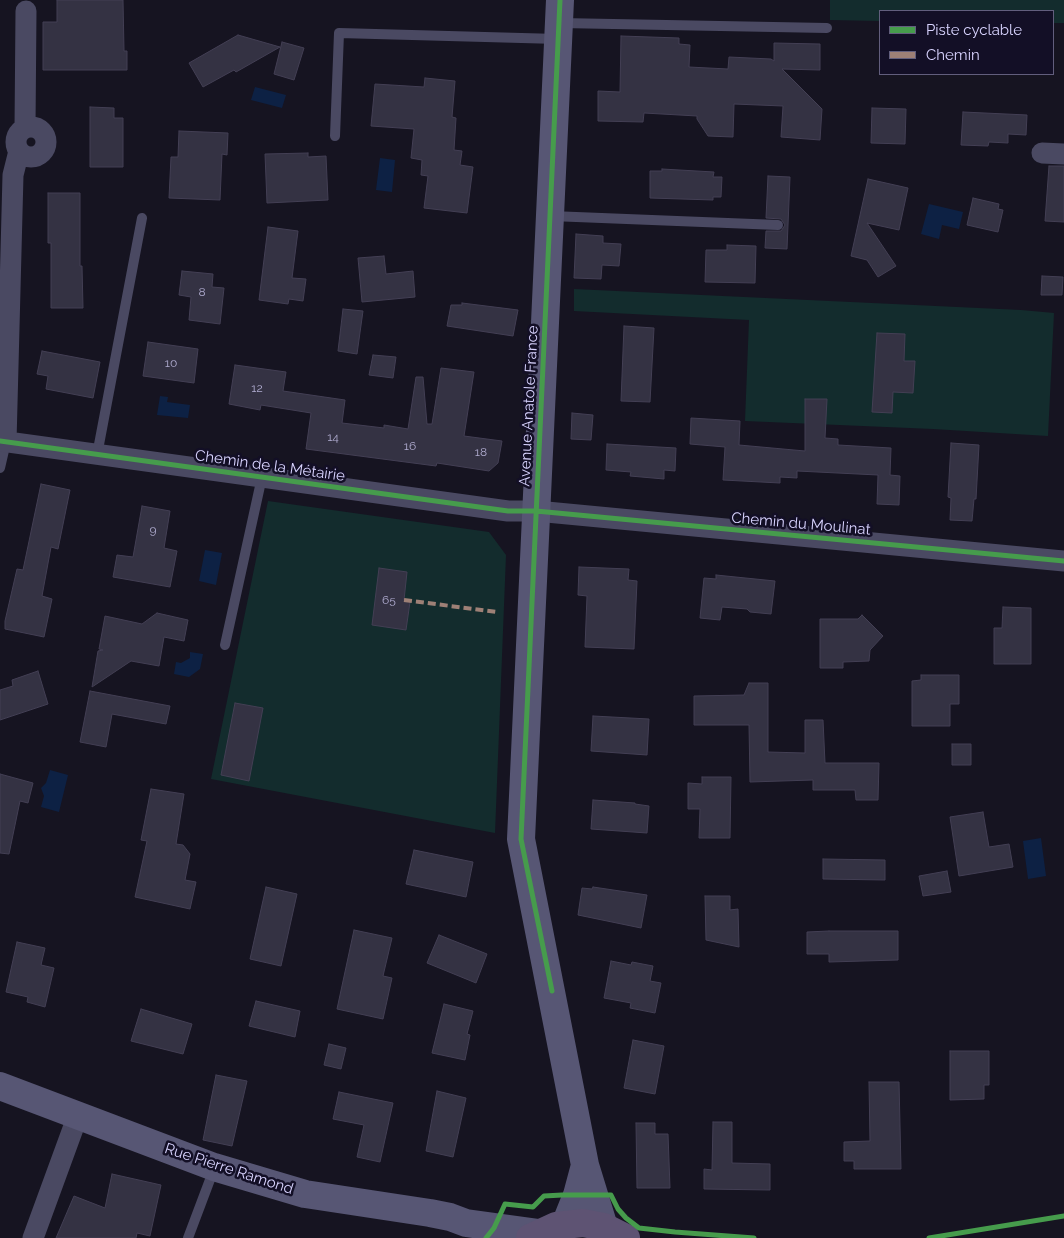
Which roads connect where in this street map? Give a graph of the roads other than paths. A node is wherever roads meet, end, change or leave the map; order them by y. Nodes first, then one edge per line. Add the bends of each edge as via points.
1 (26, 11) dead end
2 (559, 21) edge
3 (826, 28) dead end
4 (335, 136) dead end
5 (1042, 153) dead end
6 (1064, 154) edge
7 (6, 210) edge
8 (550, 216) junction
9 (142, 218) dead end
10 (778, 225) dead end
11 (3, 441) edge
12 (97, 454) junction
13 (0, 468) edge
14 (262, 477) junction
15 (536, 511) junction
16 (1064, 561) edge
17 (226, 645) dead end
18 (0, 1086) edge
19 (78, 1115) junction
20 (585, 1165) junction
21 (214, 1167) junction
22 (565, 1225) junction
23 (473, 1231) edge
24 (615, 1232) edge
25 (534, 1236) edge
26 (33, 1238) edge
27 (188, 1238) edge

1 - 7 street via 25,128 17,138 19,151
2 - 3 lane
2 - 4 lane via 339,33
2 - 8 street, Avenue Anatole France
5 - 6 street
7 - 11 street
8 - 10 lane
8 - 15 street, Avenue Anatole France
9 - 12 lane
11 - 12 street, Chemin de la Métairie
11 - 13 lane
12 - 14 street, Chemin de la Métairie
14 - 15 street, Chemin de la Métairie via 508,511
14 - 17 lane
15 - 16 street, Chemin du Moulinat
15 - 20 street, Avenue Anatole France via 521,839
18 - 19 street, Rue Pierre Ramond
19 - 21 street, Rue Pierre Ramond
19 - 26 street
20 - 22 street, Avenue Anatole France
20 - 24 street, Avenue Anatole France
21 - 23 street, Rue Pierre Ramond via 304,1194 450,1217
21 - 27 lane
22 - 24 main road via 584,1223
22 - 25 main road
23 - 25 street, Rue Pierre Ramond

